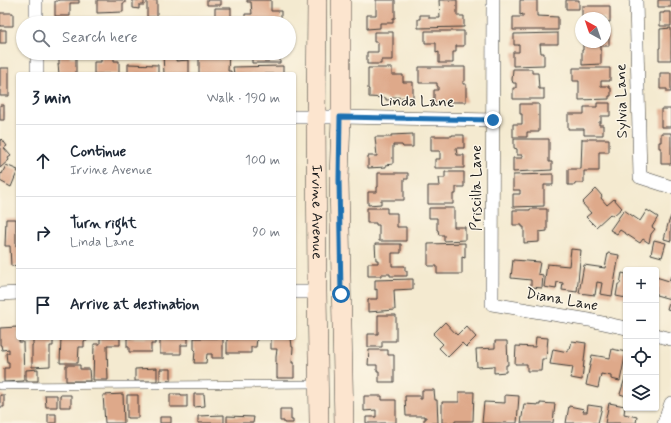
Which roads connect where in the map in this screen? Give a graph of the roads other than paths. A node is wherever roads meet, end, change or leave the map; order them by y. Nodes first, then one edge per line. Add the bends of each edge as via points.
1 (36, 0) edge
2 (317, 0) edge
3 (341, 0) edge
4 (493, 0) edge
5 (636, 0) edge
6 (36, 16) edge
7 (37, 60) edge
8 (37, 72) edge
9 (316, 116) junction
10 (296, 117) edge
11 (340, 117) junction
12 (493, 120) junction
13 (671, 187) edge
14 (296, 292) edge
15 (317, 292) junction
16 (0, 294) edge
17 (16, 294) edge
18 (492, 304) joint
19 (623, 327) edge
20 (659, 336) edge
21 (671, 339) edge
22 (319, 384) junction
23 (0, 386) edge
24 (671, 403) edge
25 (319, 423) edge
26 (344, 423) edge
27 (664, 423) edge

1 - 6 street
2 - 9 main road, Irvine Avenue
3 - 11 main road, Irvine Avenue
4 - 12 street, Priscilla Lane
5 - 13 street, Sylvia Lane via 640,177
7 - 8 street
9 - 10 street, Linda Lane
9 - 11 street, Linda Lane
9 - 15 main road, Irvine Avenue
11 - 12 street, Linda Lane
11 - 26 main road, Irvine Avenue
12 - 18 street, Priscilla Lane
14 - 15 street
15 - 22 main road, Irvine Avenue
16 - 17 street
18 - 19 street, Diana Lane
20 - 21 street
22 - 23 lane
22 - 25 main road, Irvine Avenue
24 - 27 street

